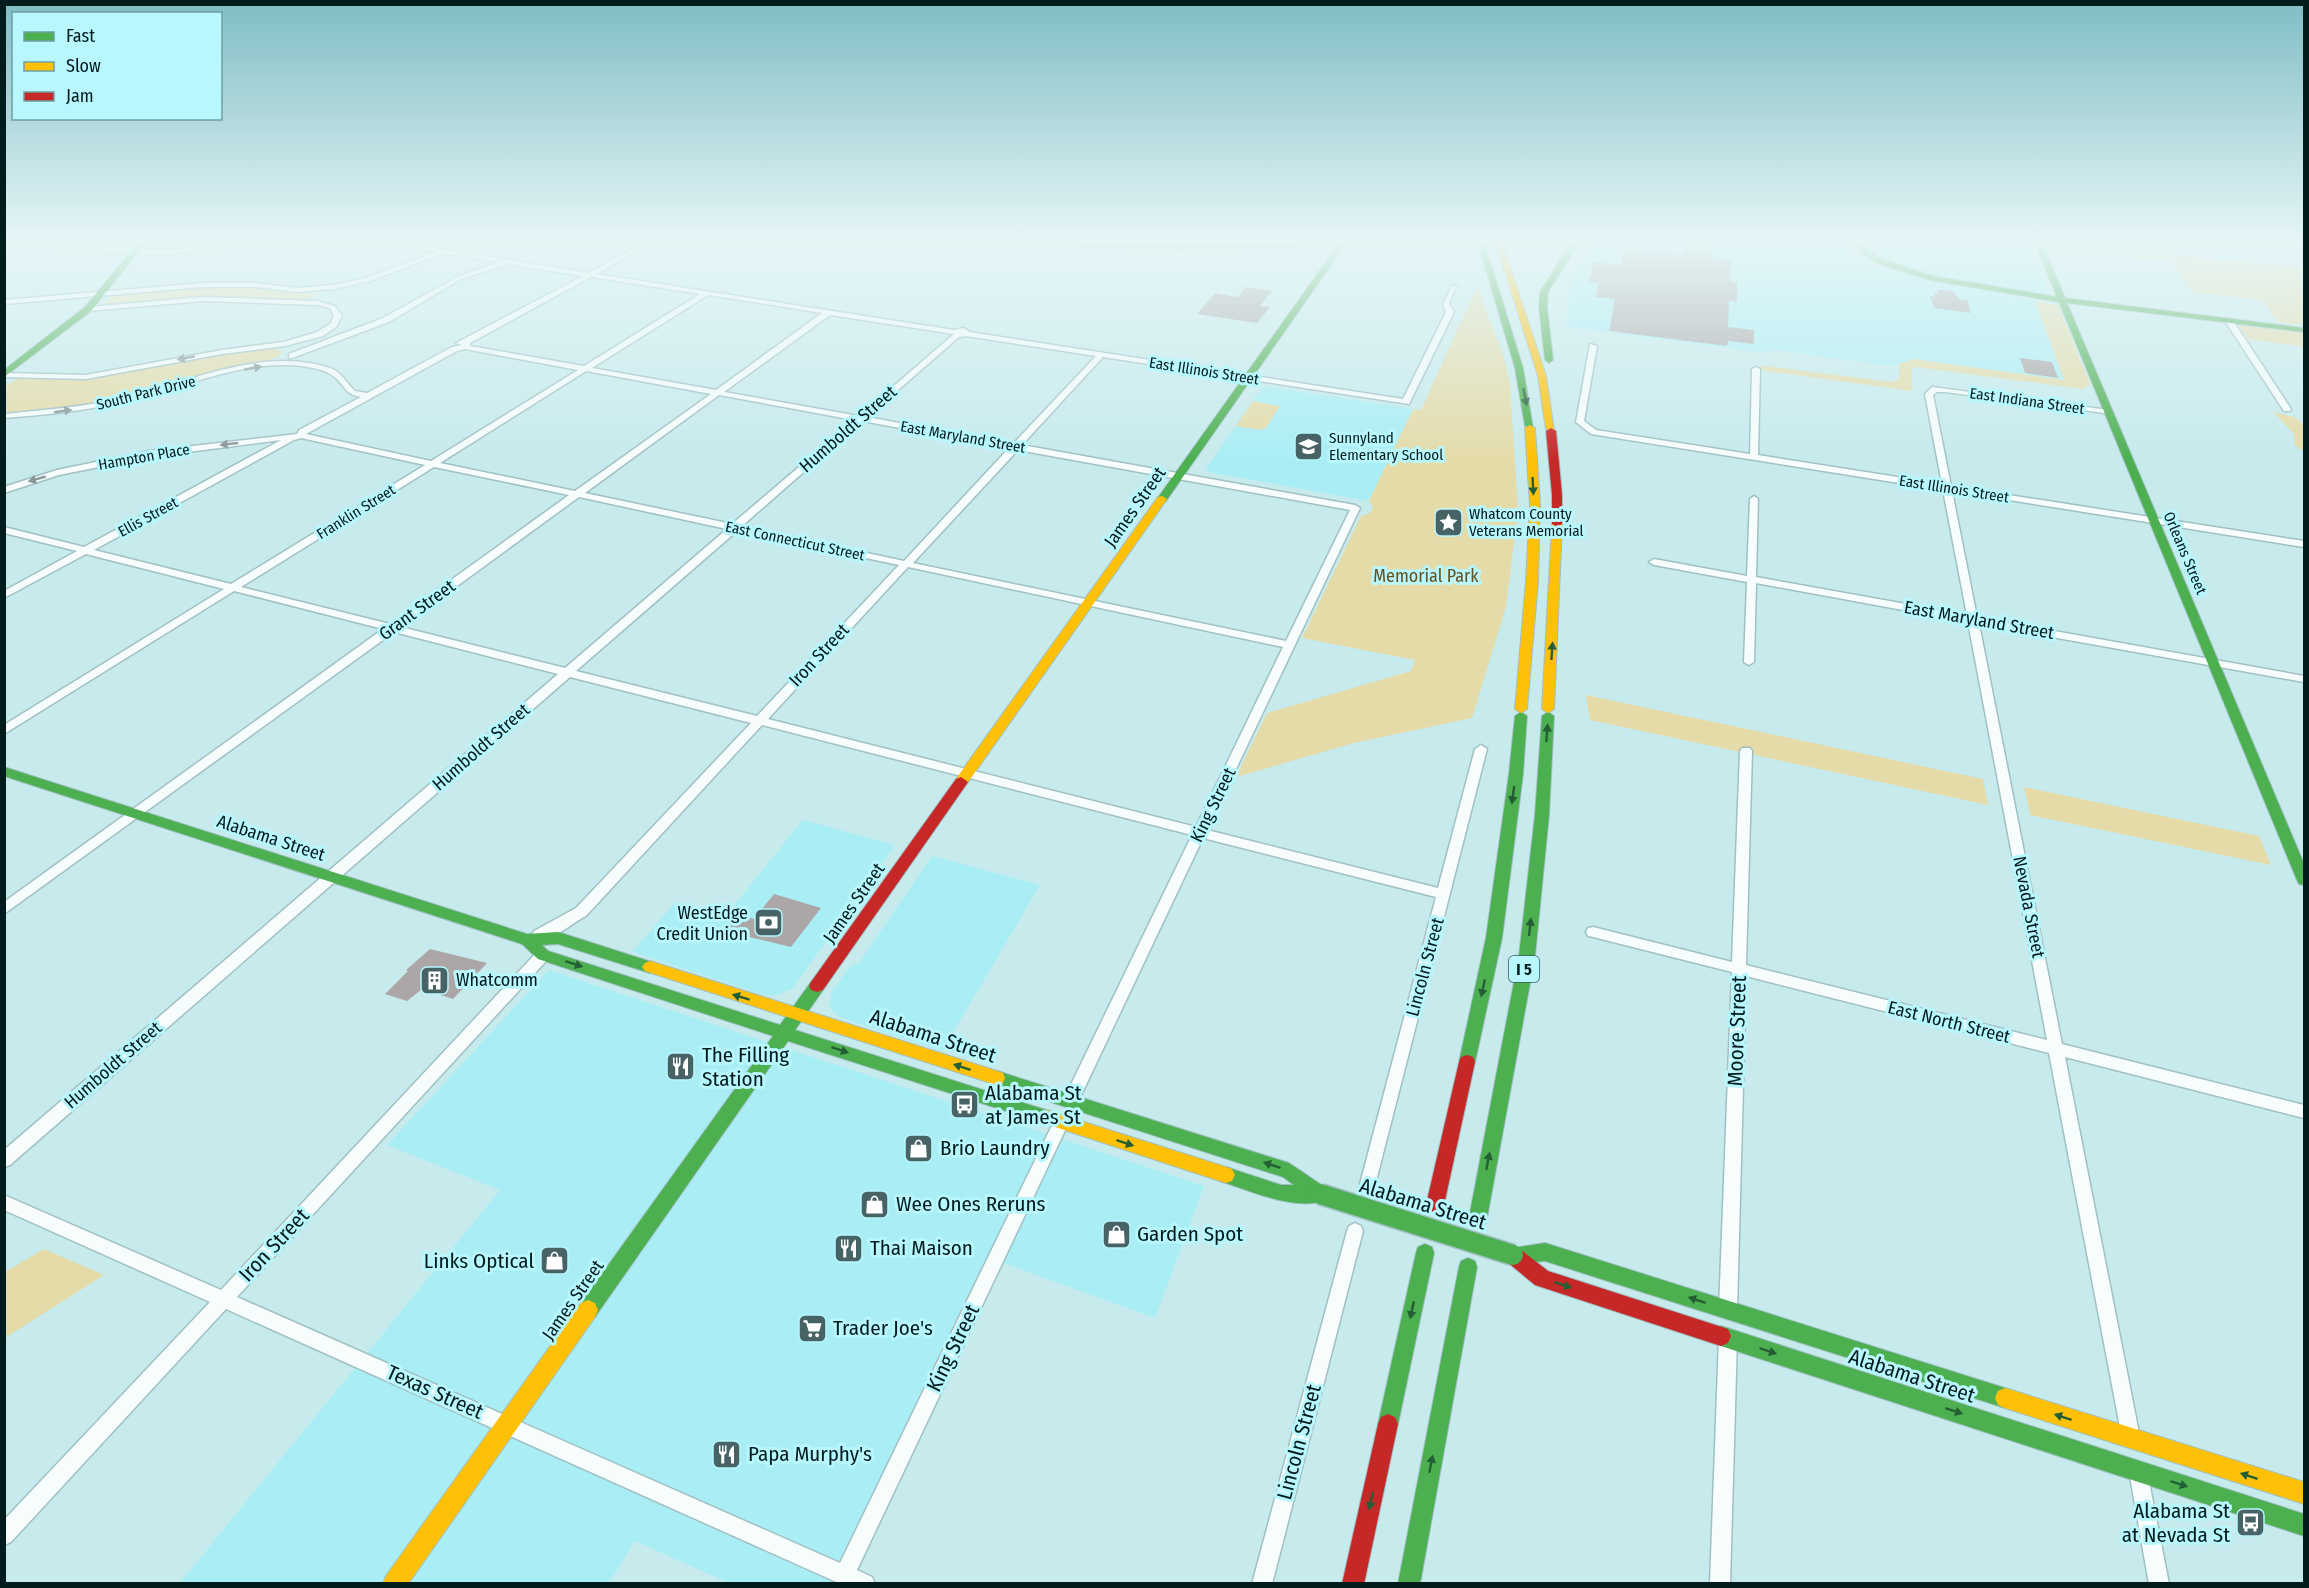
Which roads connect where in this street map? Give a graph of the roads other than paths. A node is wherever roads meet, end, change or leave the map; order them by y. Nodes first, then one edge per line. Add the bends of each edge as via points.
1 (84, 312) edge
2 (336, 312) edge
3 (403, 312) edge
4 (523, 312) edge
5 (676, 312) edge
6 (829, 312) joint
7 (1294, 312) edge
8 (1450, 312) edge
9 (1502, 312) edge
10 (1522, 312) edge
11 (1544, 312) edge
12 (2067, 312) edge
13 (2158, 312) edge
14 (2229, 321) junction
15 (2304, 330) edge
16 (959, 334) junction
17 (285, 344) junction
18 (461, 346) junction
19 (1593, 346) dead end
20 (1101, 355) junction
21 (292, 356) junction
22 (286, 364) junction
23 (585, 369) junction
24 (1756, 369) dead end
25 (5, 375) edge
26 (1248, 378) junction
27 (1545, 388) junction
28 (1945, 390) joint
29 (718, 393) junction
30 (368, 396) junction
31 (2287, 409) dead end
32 (2109, 412) junction
33 (4, 416) edge
34 (861, 419) junction
35 (295, 436) junction
36 (1016, 446) junction
37 (1754, 458) junction
38 (432, 464) junction
39 (1178, 476) junction
40 (1948, 488) junction
41 (4, 490) edge
42 (577, 495) junction
43 (1754, 499) dead end
44 (1355, 507) joint
45 (2154, 520) junction
46 (734, 528) junction
47 (4, 530) edge
48 (2304, 544) edge
49 (86, 550) junction
50 (1654, 562) dead end
51 (904, 564) junction
52 (1751, 580) junction
53 (233, 588) junction
54 (4, 595) edge
55 (1089, 603) junction
56 (1973, 619) junction
57 (393, 628) junction
58 (1289, 645) junction
59 (1749, 662) dead end
60 (2213, 663) junction
61 (568, 672) junction
62 (2304, 679) edge
63 (758, 720) junction
64 (4, 730) edge
65 (1481, 749) dead end
66 (1746, 751) dead end
67 (4, 771) edge
68 (968, 773) junction
69 (136, 813) junction
70 (1200, 832) junction
71 (332, 877) junction
72 (2304, 880) edge
73 (1444, 894) junction
74 (4, 909) edge
75 (1593, 932) dead end
76 (527, 940) junction
77 (543, 955) junction
78 (1739, 969) junction
79 (797, 1014) junction
80 (784, 1032) junction
81 (2056, 1049) junction
82 (1071, 1101) junction
83 (2304, 1111) edge
84 (1061, 1122) junction
85 (1148, 1126) junction
86 (4, 1160) edge
87 (1368, 1184) dead end
88 (1320, 1194) junction
89 (4, 1202) edge
90 (1435, 1205) dead end
91 (1478, 1218) dead end
92 (1355, 1231) dead end
93 (1425, 1253) dead end
94 (1514, 1255) junction
95 (1468, 1267) dead end
96 (224, 1299) junction
97 (1728, 1310) junction
98 (1728, 1338) junction
99 (506, 1424) junction
100 (2131, 1438) junction
101 (2138, 1471) junction
102 (2304, 1493) edge
103 (2304, 1525) edge
104 (4, 1535) edge
105 (855, 1580) edge
106 (394, 1584) edge
107 (1262, 1584) edge
108 (1353, 1584) edge
109 (1409, 1584) edge
110 (1720, 1584) edge
111 (2159, 1584) edge

1 - 25 main road
2 - 17 street via 333,324 315,336
3 - 21 street
4 - 18 street, Ellis Street
5 - 23 street, Franklin Street
6 - 16 street, East Illinois Street
6 - 29 street, Grant Street
7 - 26 main road, James Street
8 - 26 street, East Illinois Street via 1406,402
9 -> 90 main road, I 5 via 1519,368 1530,427 1533,559 1516,774 1494,938
10 - 27 main road, I 5
11 - 27 main road via 1552,377
12 - 32 main road, Orleans Street
13 - 14 main road
14 - 15 main road
14 - 31 street
16 - 20 street, East Illinois Street
16 - 34 street, Humboldt Street
17 - 21 street
17 -> 25 street via 93,376
18 - 23 street, East Maryland Street
18 - 30 street, Ellis Street
19 - 37 street, East Illinois Street via 1580,422 1585,428 1604,435
20 - 26 street, East Illinois Street
20 - 36 street, Iron Street
21 - 22 street
22 - 30 street, South Park Drive via 327,369 341,377 352,393
33 -> 22 street, South Park Drive via 107,404 239,370
23 - 29 street, East Maryland Street
23 - 38 street, Franklin Street
24 - 37 street
26 - 39 main road, James Street
91 -> 27 main road, I 5 via 1527,956 1542,815 1557,552 1557,495
28 - 32 street, East Indiana Street
28 - 40 street, Nevada Street via 1935,389 1929,394
29 - 34 street, East Maryland Street
29 - 42 street, Grant Street
30 - 35 street, Ellis Street
32 - 45 main road, Orleans Street
34 - 36 street, East Maryland Street
34 - 46 street, Humboldt Street
35 - 38 street, East Connecticut Street
35 -> 41 street, Hampton Place via 130,458 57,473
35 - 49 street, Ellis Street
36 - 39 street, East Maryland Street
36 - 51 street, Iron Street
37 - 40 street, East Illinois Street
38 - 42 street, East Connecticut Street
38 - 53 street, Franklin Street
39 - 44 street, East Maryland Street
39 - 55 main road, James Street
40 - 45 street, East Illinois Street
40 - 56 street, Nevada Street
42 - 46 street, East Connecticut Street
42 - 57 street, Grant Street
43 - 52 street
44 - 58 street, King Street
45 - 48 street, East Illinois Street
45 - 60 main road, Orleans Street
46 - 51 street, East Connecticut Street
46 - 61 street, Humboldt Street
47 - 49 street
49 - 53 street
49 - 54 street, Ellis Street
50 - 52 street, East Maryland Street
51 - 55 street, East Connecticut Street
51 - 63 street, Iron Street
52 - 56 street, East Maryland Street
52 - 59 street
53 - 57 street
53 - 64 street, Franklin Street
55 - 58 street, East Connecticut Street
55 - 68 main road, James Street
56 - 60 street, East Maryland Street
56 - 81 street, Nevada Street
57 - 61 street
57 - 69 street, Grant Street
58 - 70 street, King Street
60 - 62 street, East Maryland Street
60 - 72 main road, Orleans Street
61 - 63 street
61 - 71 street, Humboldt Street
63 - 68 street
63 - 76 street, Iron Street via 581,912 554,930
65 - 73 street, Lincoln Street
66 - 78 street, Moore Street
67 - 69 main road, Alabama Street
68 - 70 street
68 - 79 main road, James Street
69 - 71 main road, Alabama Street
69 - 74 street, Grant Street
70 - 73 street
70 - 82 street, King Street
71 - 76 main road, Alabama Street
71 - 86 street, Humboldt Street
73 - 87 street, Lincoln Street
75 - 78 street, East North Street
76 - 77 main road, Alabama Street
79 -> 76 main road, Alabama Street via 558,938
77 -> 80 main road, Alabama Street
77 - 96 street, Iron Street
78 - 81 street, East North Street
78 - 97 street, Moore Street
79 - 80 main road, James Street
82 -> 79 main road, Alabama Street
80 -> 84 main road, Alabama Street
80 - 99 main road, James Street
81 - 83 street, East North Street
81 - 100 street, Nevada Street
82 - 85 main road, Alabama Street
84 - 85 main road via 1081,1118 1122,1130
84 -> 88 main road, Alabama Street via 1281,1193
84 - 105 street, King Street
88 -> 85 main road, Alabama Street via 1289,1171
88 - 94 main road, Alabama Street, bridge
89 - 96 street, Texas Street
92 - 107 street, Lincoln Street
93 -> 108 main road
97 -> 94 main road, Alabama Street via 1545,1252
94 -> 98 main road, Alabama Street via 1542,1278
109 -> 95 main road
96 - 99 street, Texas Street
96 - 104 street, Iron Street
100 -> 97 main road, Alabama Street
98 -> 101 main road, Alabama Street
98 - 110 street
99 - 105 street, Texas Street
99 - 106 main road, James Street
102 -> 100 main road, Alabama Street
101 -> 103 main road, Alabama Street
101 - 111 street

